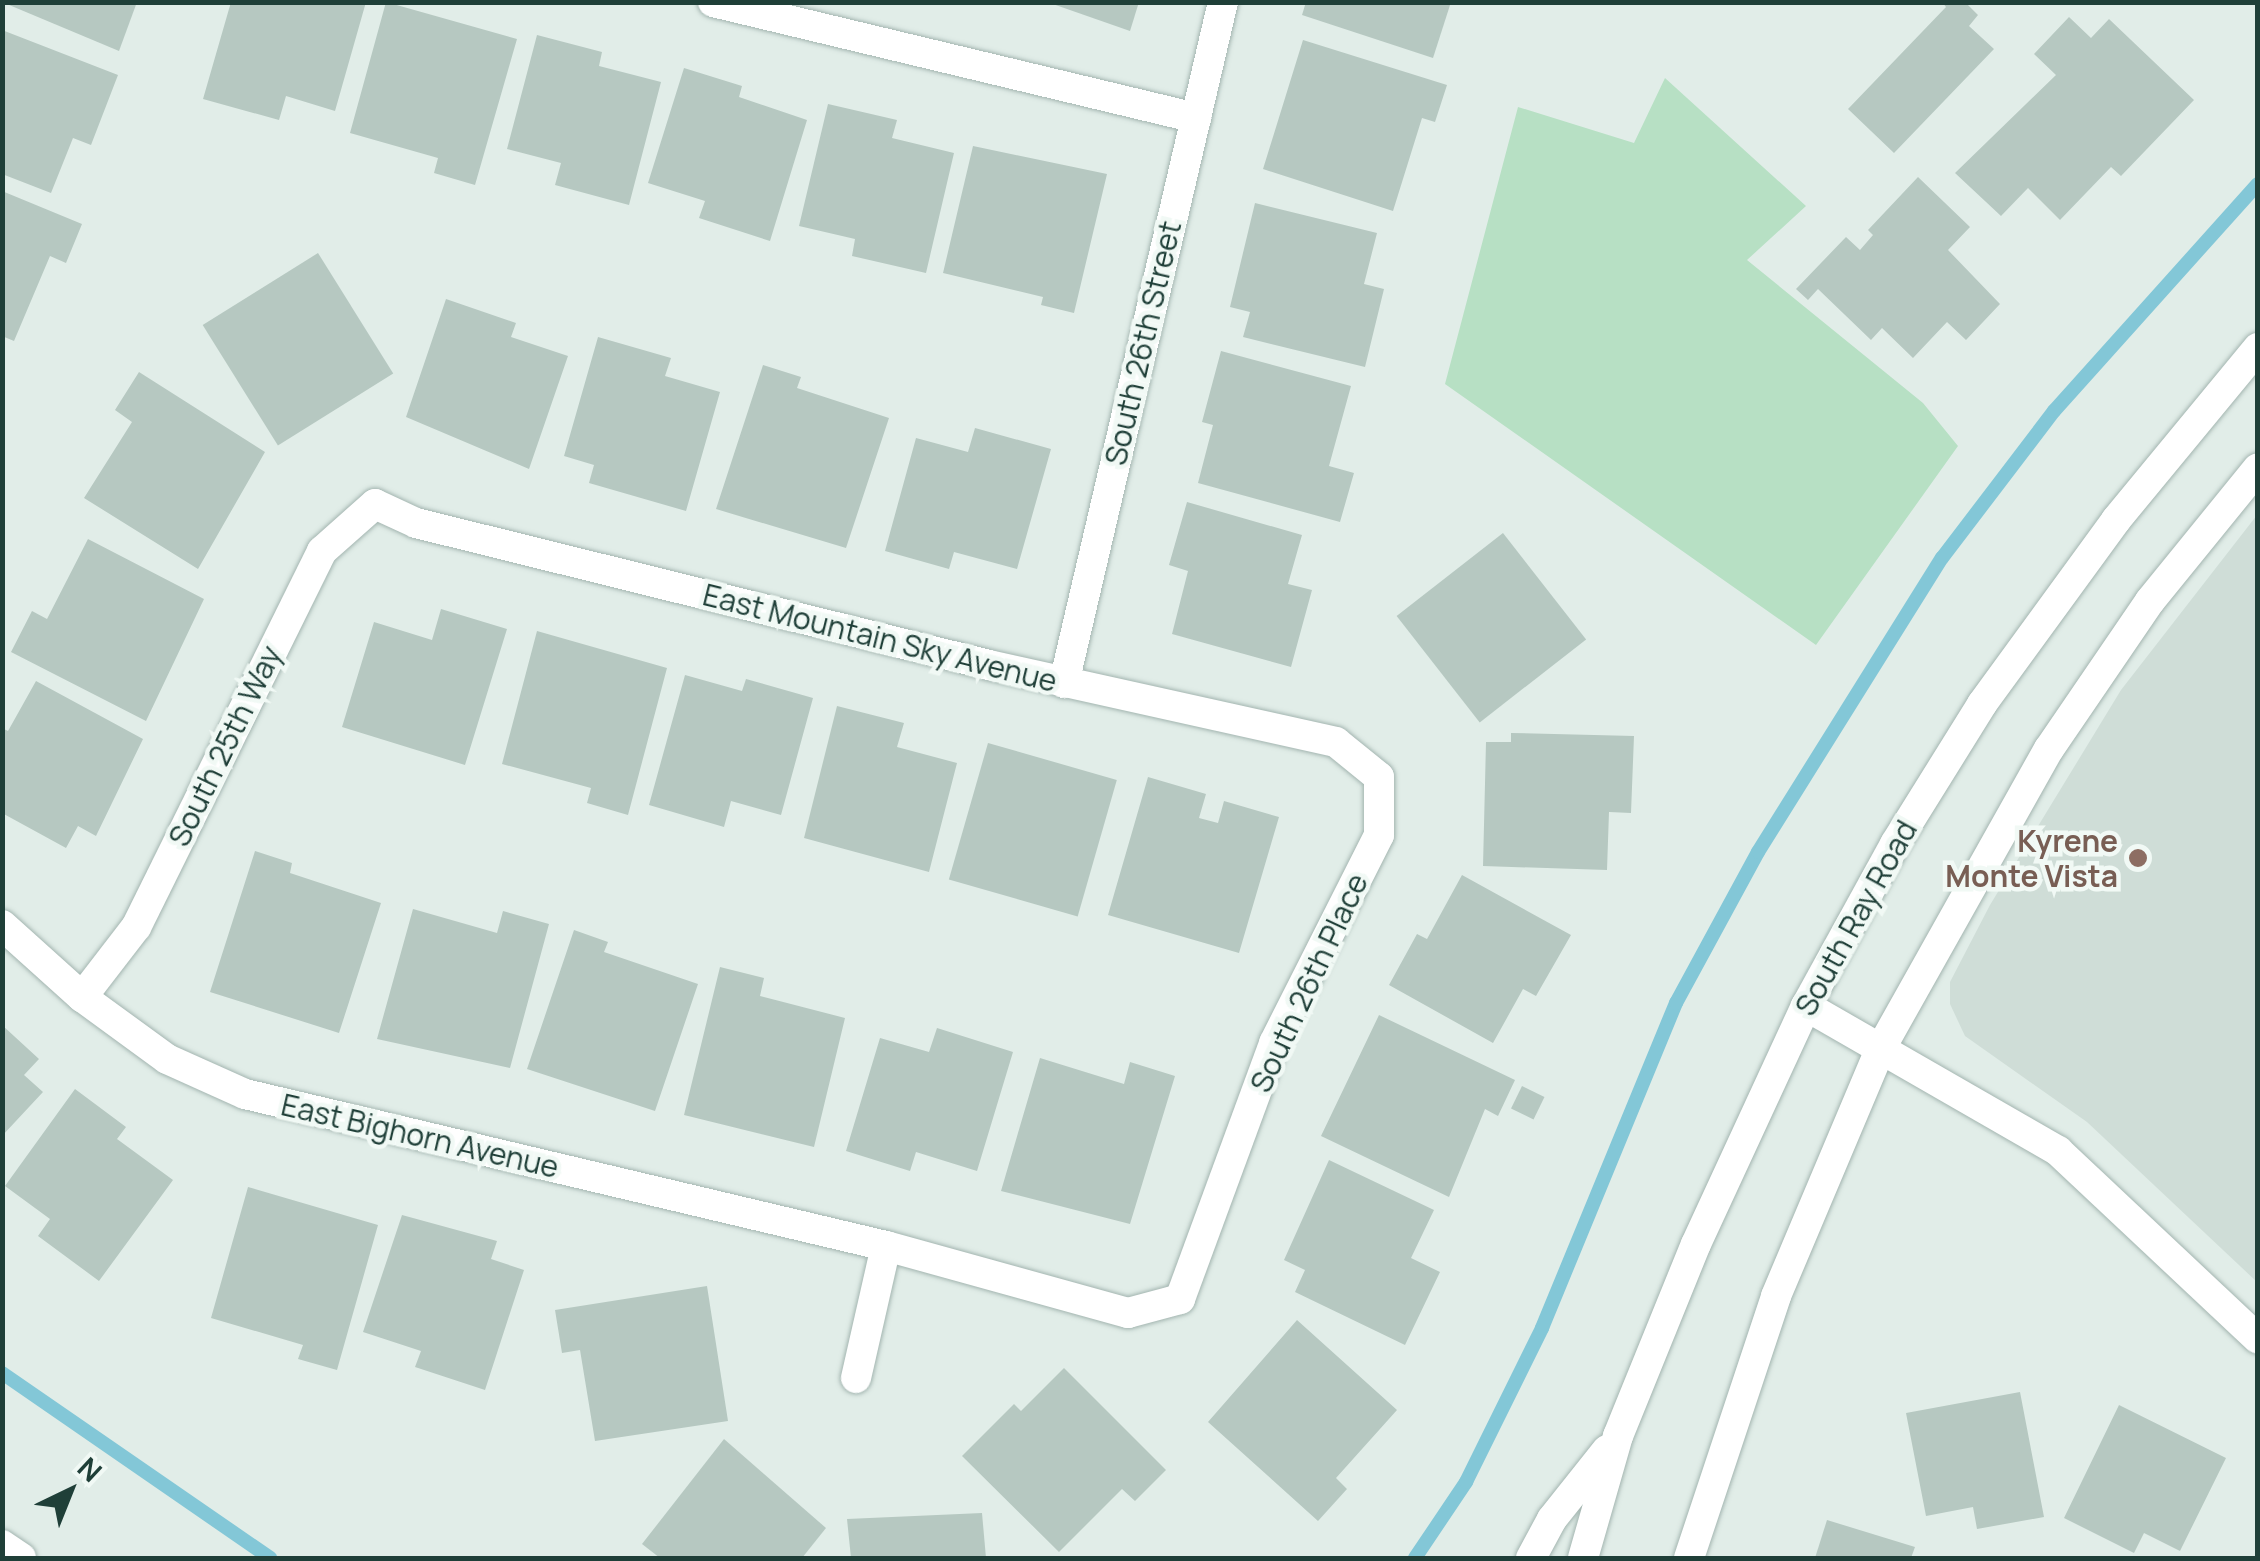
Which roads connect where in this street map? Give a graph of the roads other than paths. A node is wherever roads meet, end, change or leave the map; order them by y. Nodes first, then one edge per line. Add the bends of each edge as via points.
1 (713, 2) edge
2 (1224, 2) edge
3 (1196, 118) junction
4 (2258, 348) edge
5 (2258, 468) edge
6 (376, 504) joint
7 (1064, 683) junction
8 (1379, 776) joint
9 (2, 925) edge
10 (82, 997) junction
11 (1806, 1006) junction
12 (1882, 1048) junction
13 (886, 1246) junction
14 (1180, 1299) joint
15 (2258, 1339) edge
16 (856, 1378) dead end
17 (1618, 1436) junction
18 (2, 1545) edge
19 (22, 1558) edge
20 (1531, 1558) edge
21 (1582, 1558) edge
22 (1689, 1558) edge

1 - 3 street
2 - 3 street, South 26th Street
3 - 7 street, South 26th Street
4 - 11 street, South Ray Road via 2116,520 1982,704
5 - 12 street via 2150,601 2056,739
6 - 7 street, East Mountain Sky Avenue via 416,523
6 - 10 street, South 25th Way via 322,550 136,927
7 - 8 street, East Mountain Sky Avenue via 1336,742
8 - 14 street, South 26th Place via 1378,835 1274,1043
9 - 10 street, East Bighorn Avenue
10 - 13 street, East Bighorn Avenue via 167,1059 244,1094
11 - 12 street
11 - 17 street, South Ray Road
12 - 15 street via 2058,1151
12 - 22 street via 1764,1328
13 - 14 street, East Bighorn Avenue via 1128,1313
13 - 16 street
17 - 20 street via 1552,1519
17 - 21 street, South Ray Road
18 - 19 street

